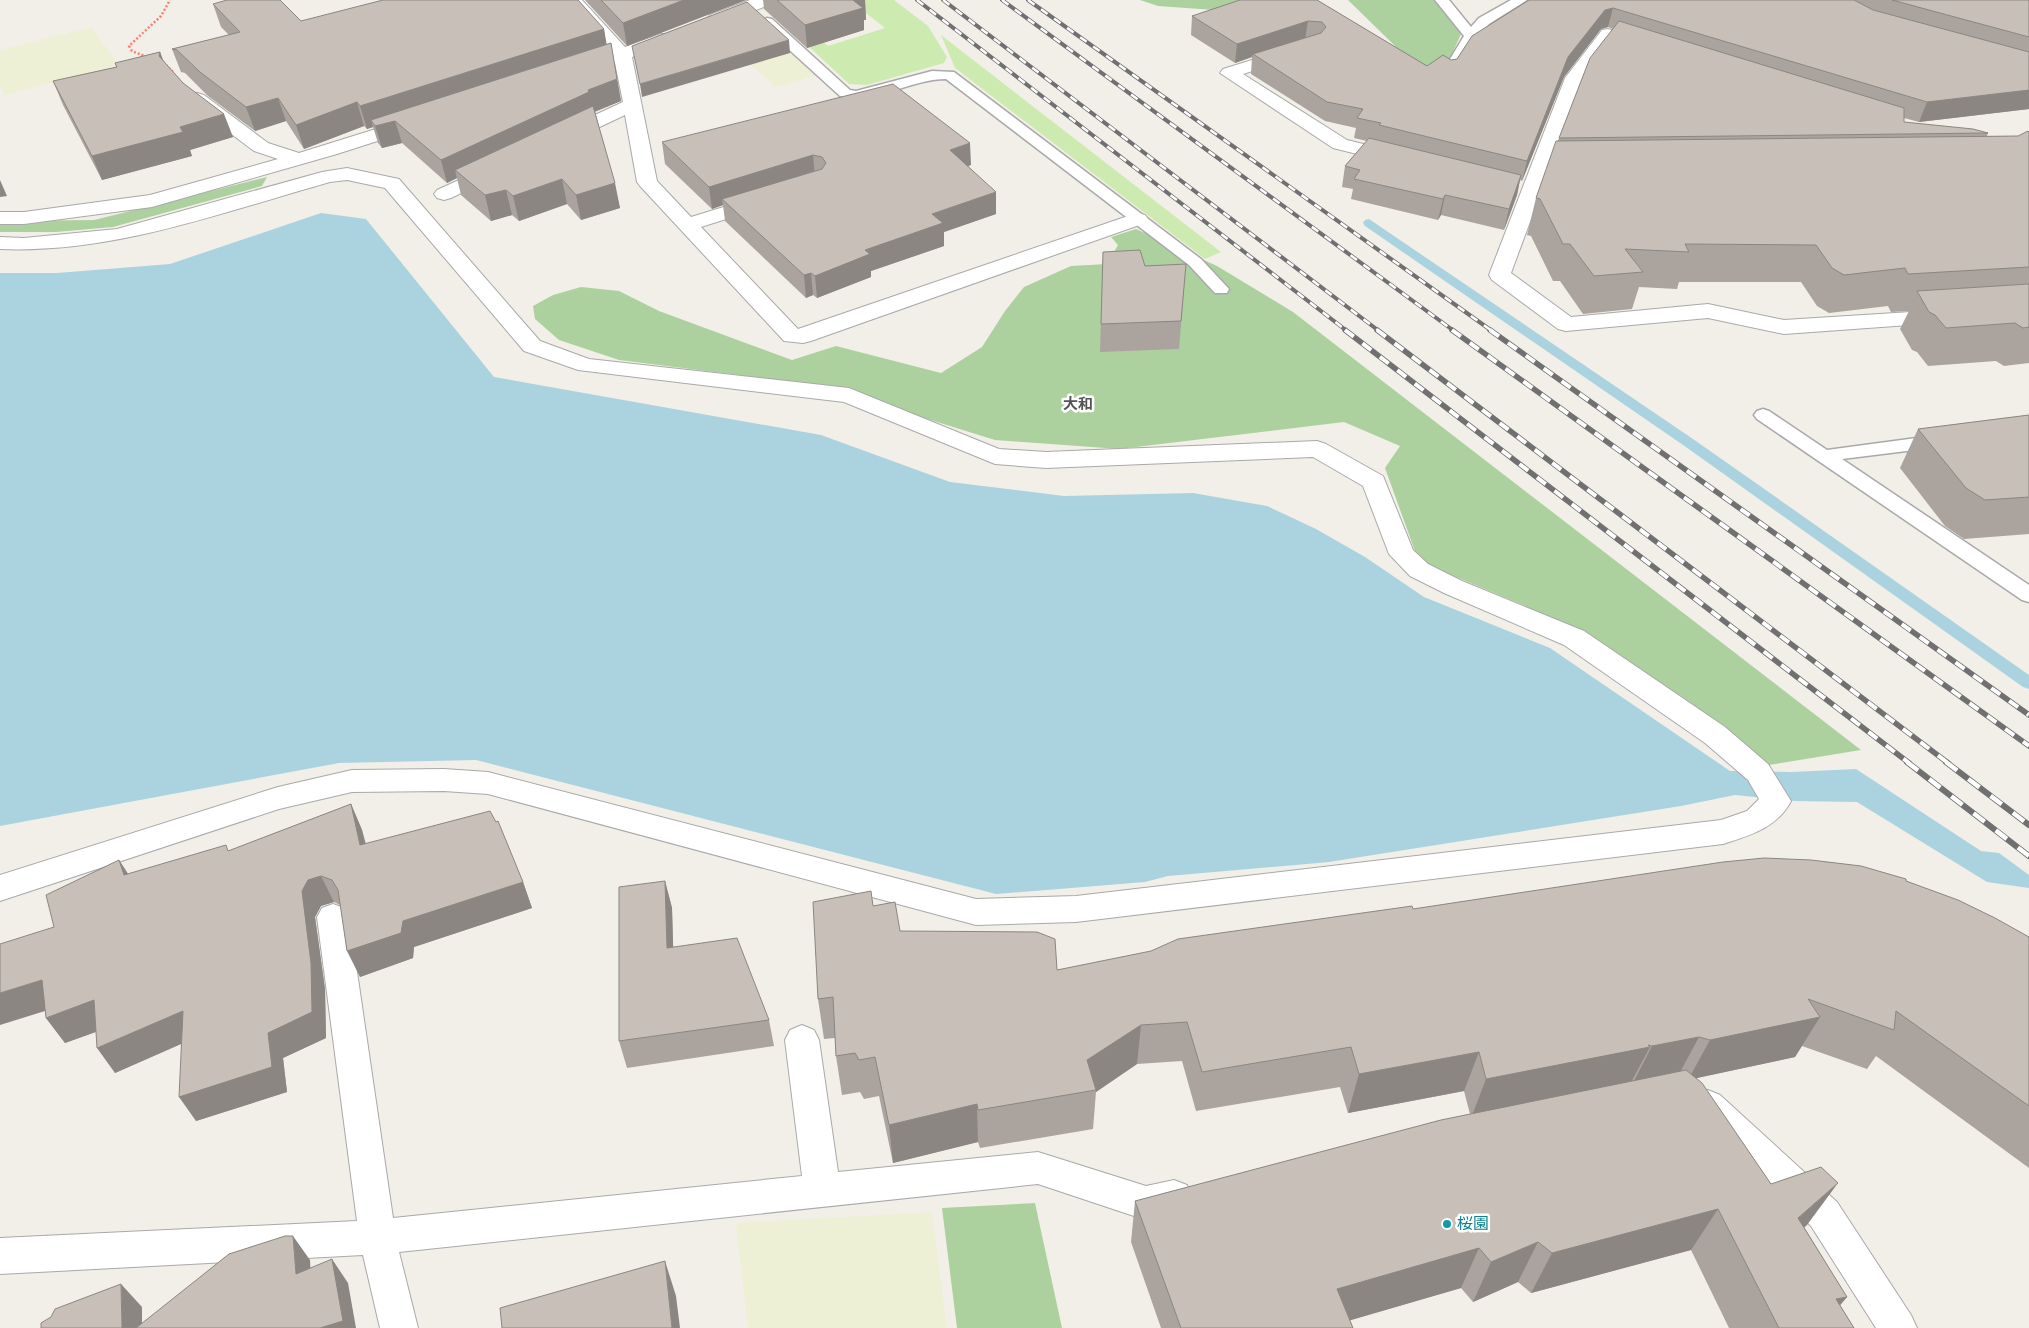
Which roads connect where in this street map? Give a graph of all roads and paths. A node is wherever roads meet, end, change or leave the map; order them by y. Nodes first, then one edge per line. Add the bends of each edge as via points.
1 (170, 0) edge
2 (573, 0) edge
3 (1442, 0) edge
4 (1520, 0) edge
5 (758, 3) edge
6 (705, 24) edge
7 (686, 31) edge
8 (1471, 36) junction
9 (1303, 49) edge
10 (1665, 52) edge
11 (622, 55) junction
12 (149, 57) edge
13 (158, 60) edge
14 (1448, 74) edge
15 (556, 77) edge
16 (178, 78) joint
17 (632, 105) junction
18 (424, 119) edge
19 (542, 147) edge
20 (298, 159) junction
21 (1416, 163) edge
22 (506, 164) edge
23 (1538, 169) junction
24 (1558, 169) edge
25 (444, 194) dead end
26 (779, 196) edge
27 (0, 218) edge
28 (1138, 219) junction
29 (687, 225) junction
30 (0, 243) edge
31 (1221, 290) dead end
32 (1960, 316) edge
33 (1763, 415) dead end
34 (1960, 438) edge
35 (1823, 456) junction
36 (2029, 595) edge
37 (0, 888) edge
38 (333, 917) dead end
39 (802, 1040) dead end
40 (1678, 1093) edge
41 (822, 1189) junction
42 (1204, 1191) edge
43 (377, 1237) junction
44 (0, 1256) edge
45 (399, 1328) edge
46 (1898, 1328) edge

1 - 12 path via 160,16 129,46 132,51
2 - 11 street
3 - 8 lane
4 - 8 lane via 1484,21
5 - 6 street
5 - 28 lane via 845,93 856,95 932,75 949,75
7 - 11 street
8 - 14 lane
9 - 21 street via 1229,73 1334,149
10 - 23 street via 1608,34 1574,78
11 - 15 street
11 - 17 street
13 - 16 path
16 - 20 street via 200,101 261,147
17 - 19 street
17 - 29 street via 647,182
18 - 20 street
20 - 27 street via 152,201 24,218
22 - 25 street
23 - 24 street
23 - 32 street via 1521,188 1500,275 1566,324 1708,311 1784,327
26 - 29 street
28 - 29 street via 803,336 792,336
28 - 31 lane via 1195,262
30 - 37 street via 24,244 118,235 329,176 347,174 392,183 532,346 586,365 850,395 995,456 1046,460 1317,449 1374,482 1402,554 1419,570 1574,638 1715,735 1758,772 1776,801 1758,819 1723,832 1076,909 976,912 488,783 389,779 352,782 278,798
33 - 35 lane
34 - 35 lane
35 - 36 lane
38 - 43 street
39 - 41 street
40 - 46 street via 1705,1103 1824,1214
41 - 42 street via 1038,1168 1146,1203
41 - 43 street
43 - 44 street
43 - 45 street

